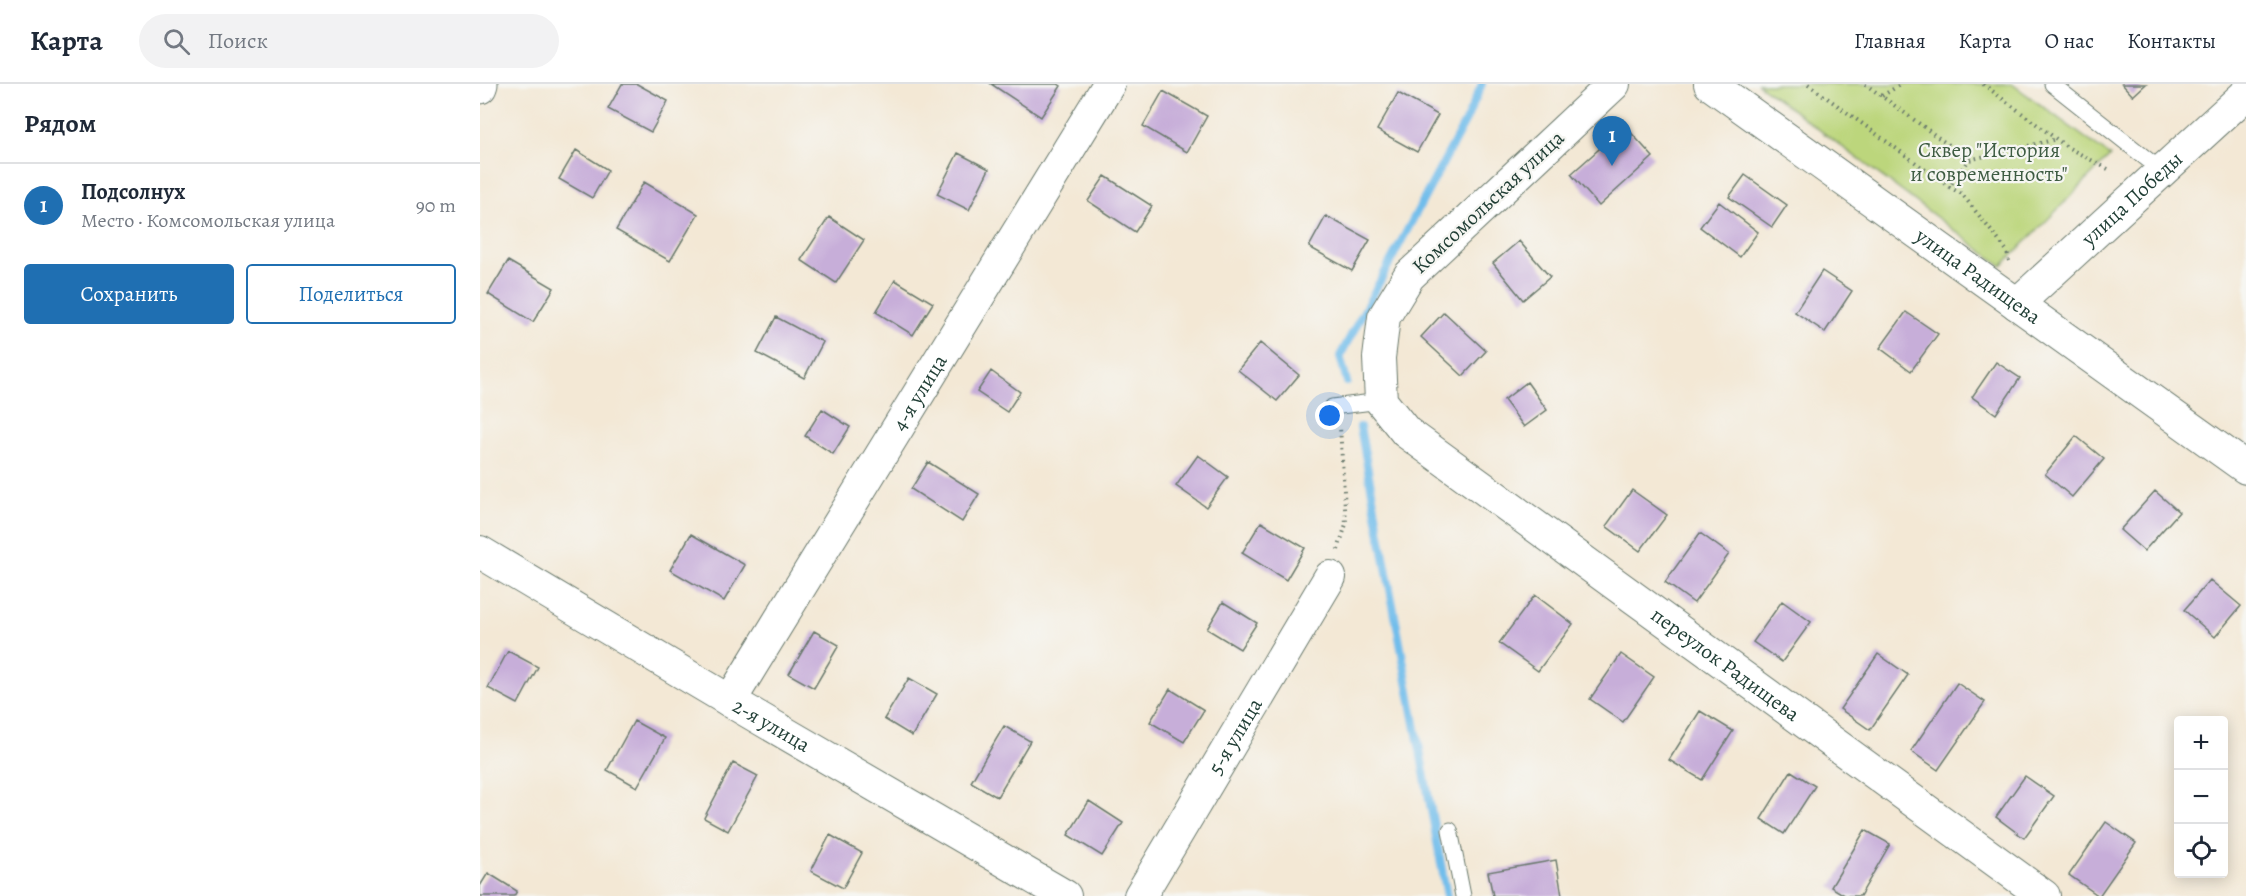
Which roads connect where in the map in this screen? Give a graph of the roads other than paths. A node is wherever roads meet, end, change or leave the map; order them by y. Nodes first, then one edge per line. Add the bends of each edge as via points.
1 (1109, 84) edge
2 (1614, 84) edge
3 (1710, 84) edge
4 (2052, 84) edge
5 (2246, 94) edge
6 (2162, 171) junction
7 (2017, 304) junction
8 (1382, 400) junction
9 (1335, 407) road end
10 (2246, 468) edge
11 (480, 552) edge
12 (1330, 577) road end
13 (730, 702) junction
14 (1450, 830) dead end
15 (1065, 896) edge
16 (1140, 896) edge
17 (1463, 896) edge
18 (2044, 896) edge

1 - 13 street, 4-я улица
2 - 8 street, Комсомольская улица via 1409,276 1384,317 1379,358
3 - 7 street, улица Радищева
4 - 6 lane
5 - 6 street, улица Победы
6 - 7 street, улица Победы
7 - 10 street, улица Радищева
8 - 9 lane
8 - 18 street, переулок Радищева via 1406,432
11 - 13 street, 2-я улица
12 - 16 street, 5-я улица
13 - 15 street, 2-я улица
14 - 17 lane

